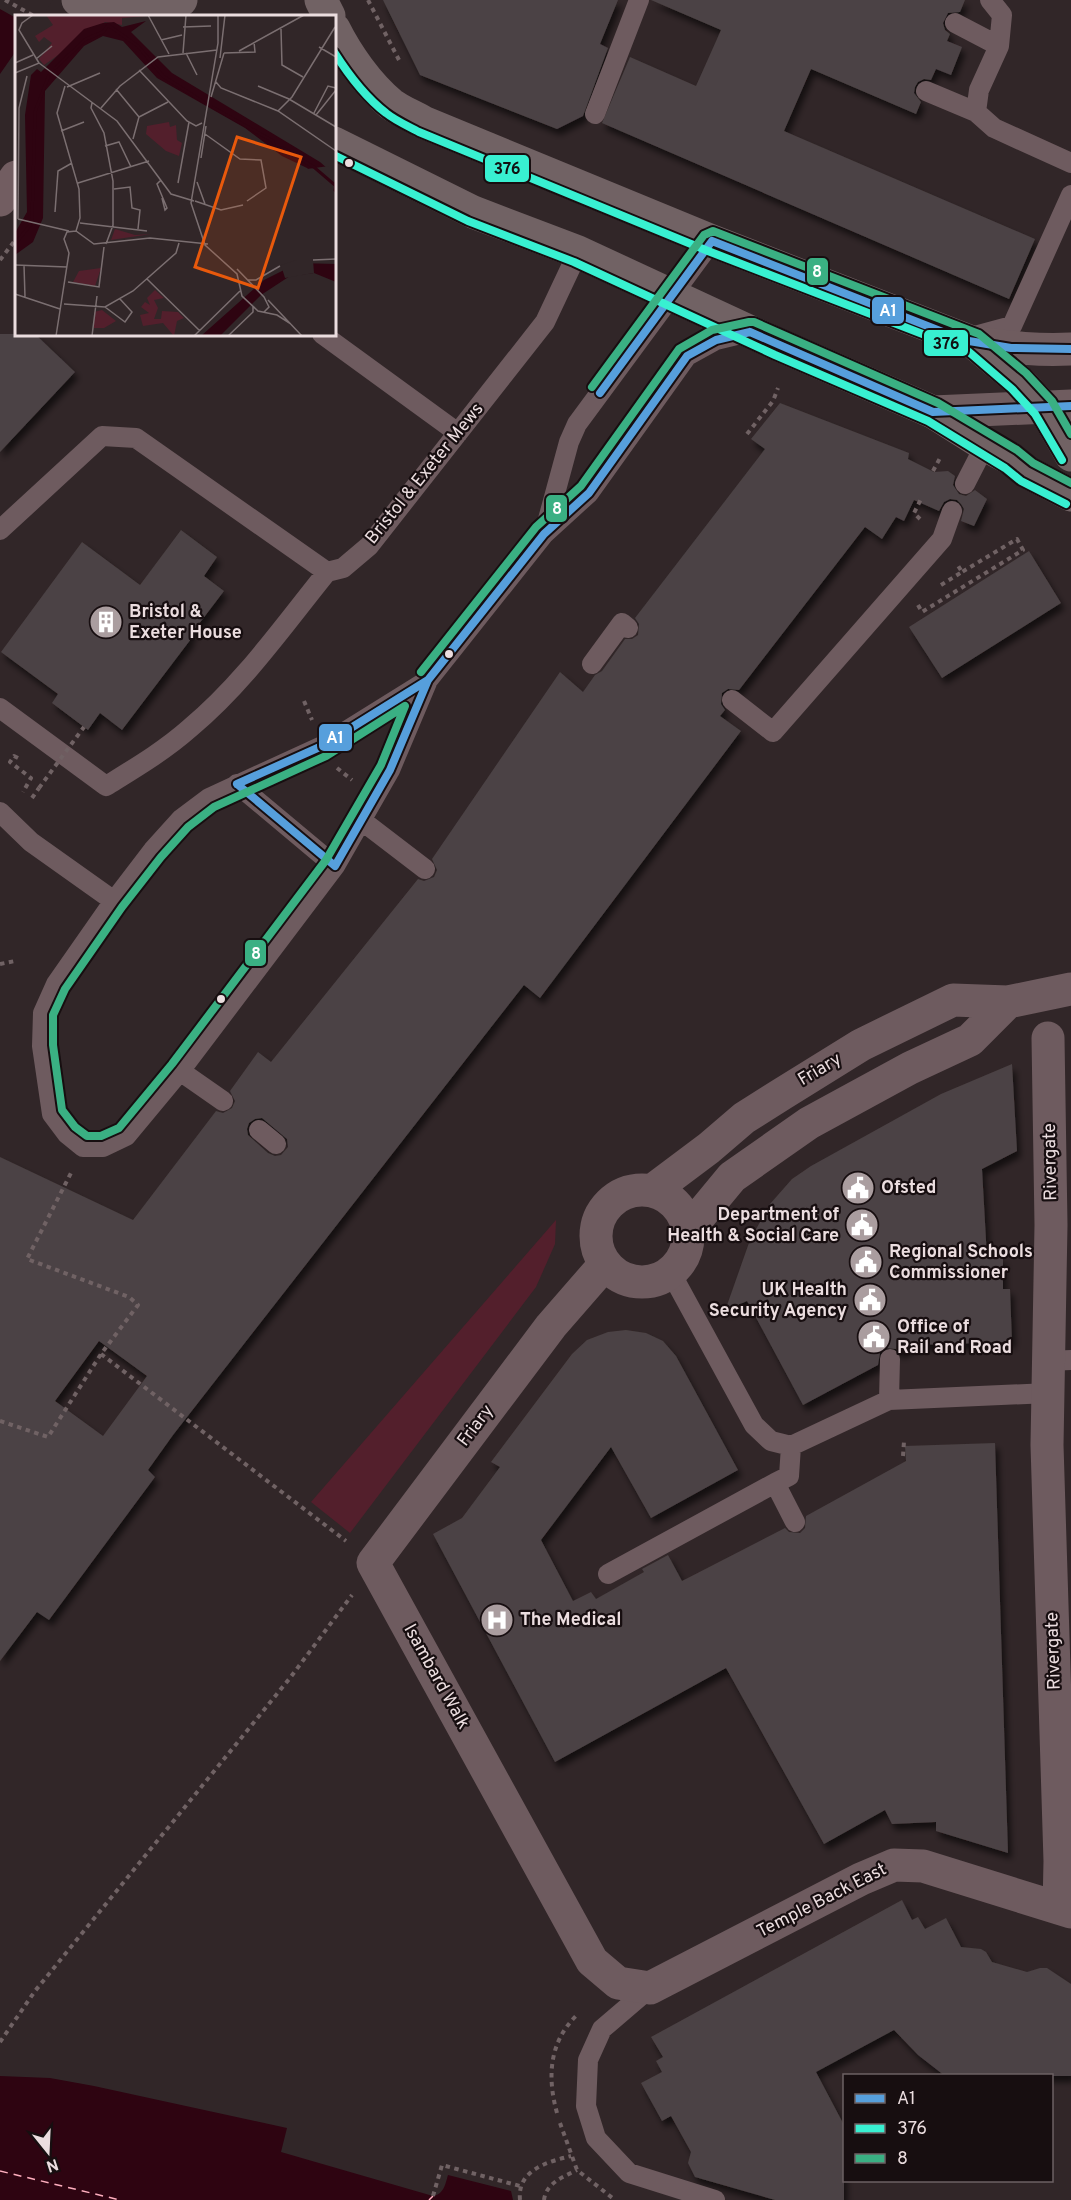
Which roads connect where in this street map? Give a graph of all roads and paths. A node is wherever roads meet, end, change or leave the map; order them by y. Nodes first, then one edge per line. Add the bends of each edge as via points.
1 (4, 0) edge
2 (181, 0) edge
3 (321, 0) edge
4 (368, 0) edge
5 (639, 0) edge
6 (990, 0) edge
7 (93, 9) edge
8 (32, 15) edge
9 (328, 15) edge
10 (955, 23) dead end
11 (336, 32) edge
12 (999, 46) junction
13 (392, 49) dead end
14 (926, 91) dead end
15 (976, 112) junction
16 (595, 114) dead end
17 (336, 144) edge
18 (1071, 163) edge
19 (15, 178) edge
20 (1071, 195) edge
21 (0, 200) edge
22 (15, 240) edge
23 (712, 241) junction
24 (578, 252) junction
25 (0, 260) edge
26 (673, 294) junction
27 (750, 332) junction
28 (325, 336) edge
29 (969, 341) junction
30 (1071, 349) edge
31 (778, 388) dead end
32 (1058, 407) edge
33 (933, 412) junction
34 (458, 433) junction
35 (747, 434) dead end
36 (985, 445) junction
37 (1071, 455) edge
38 (940, 458) dead end
39 (933, 471) dead end
40 (965, 484) dead end
41 (1071, 495) edge
42 (952, 511) dead end
43 (0, 530) edge
44 (544, 534) junction
45 (327, 572) junction
46 (962, 572) dead end
47 (916, 601) dead end
48 (628, 628) dead end
49 (592, 664) dead end
50 (428, 680) junction
51 (732, 700) dead end
52 (0, 708) edge
53 (84, 727) dead end
54 (24, 763) dead end
55 (336, 767) dead end
56 (354, 781) dead end
57 (237, 784) junction
58 (22, 792) dead end
59 (32, 798) dead end
60 (0, 812) edge
61 (361, 820) junction
62 (335, 866) junction
63 (425, 870) dead end
64 (114, 901) junction
65 (15, 961) dead end
66 (0, 964) edge
67 (1071, 989) edge
68 (1008, 1002) junction
69 (1048, 1038) dead end
70 (180, 1071) junction
71 (223, 1101) dead end
72 (259, 1130) dead end
73 (276, 1144) dead end
74 (71, 1173) dead end
75 (653, 1190) junction
76 (689, 1228) junction
77 (605, 1264) junction
78 (671, 1273) junction
79 (101, 1354) junction
80 (890, 1359) dead end
81 (1060, 1361) edge
82 (1048, 1393) junction
83 (889, 1400) junction
84 (0, 1421) edge
85 (904, 1441) dead end
86 (791, 1446) junction
87 (903, 1456) dead end
88 (775, 1483) junction
89 (795, 1522) dead end
90 (364, 1555) junction
91 (608, 1574) dead end
92 (1065, 1910) edge
93 (650, 1988) junction
94 (0, 2041) edge
95 (571, 2156) dead end
96 (520, 2186) junction
97 (433, 2196) dead end
98 (520, 2200) edge
99 (544, 2200) edge
100 (615, 2200) edge
101 (716, 2200) edge

1 - 8 path
2 - 7 highway via 134,10
3 - 9 highway
4 - 13 path
5 - 16 lane
6 - 12 lane via 1002,15
10 - 12 lane
11 - 23 highway via 375,89 392,105 423,122
12 - 15 lane via 979,90
14 - 15 lane
15 - 18 lane via 994,128
17 - 24 highway via 473,212
19 - 21 street
20 - 29 lane via 1012,326
22 - 25 path
23 - 26 lane
23 - 29 highway
24 - 26 highway
24 - 34 lane, Bristol & Exeter Mews via 545,322
26 - 27 highway
26 - 44 lane via 577,424
27 - 33 highway
27 - 44 lane via 716,340 687,356 589,493
28 - 34 lane
29 - 30 main road via 1011,348
29 - 32 highway
31 - 35 path via 773,401
32 - 33 main road
32 - 37 highway
33 - 36 highway
34 - 45 lane, Bristol & Exeter Mews via 369,546 343,568
36 - 40 lane
36 - 41 highway
38 - 39 path
42 - 51 lane via 942,539 773,732
43 - 45 lane via 102,436 136,438
44 - 50 lane
45 - 52 lane, Bristol & Exeter Mews via 244,675 191,728 106,786
46 - 47 path via 1017,539 1023,550 922,612
48 - 49 lane via 622,623
50 - 57 lane via 322,746
50 - 61 lane via 390,770
53 - 59 path, bridge
54 - 58 path via 14,756 10,762 31,778
55 - 56 path
57 - 62 lane
57 - 64 lane via 181,819
60 - 64 lane via 31,842
61 - 62 lane
61 - 63 lane
62 - 70 lane
64 - 70 lane via 56,984 43,1013 42,1046 52,1114 82,1147 103,1147 126,1136
65 - 66 path
67 - 68 street, Friary
68 - 75 street, Friary via 953,1000 861,1045 744,1118
68 - 76 street via 970,1040 809,1123 732,1177
69 - 81 street, Rivergate via 1051,1208
70 - 71 lane
72 - 73 lane
74 - 79 path via 27,1259 129,1297 138,1305
75 - 76 street via 668,1196 680,1208
75 - 77 street, Friary via 625,1193 611,1201 601,1214 596,1236 598,1253
76 - 78 street via 682,1261
77 - 78 street via 617,1275 637,1283 653,1282
77 - 90 street, Friary
78 - 86 lane via 754,1425 771,1441
79 - 84 path via 48,1437
79 - 90 path
80 - 83 lane
81 - 82 street, Rivergate
82 - 83 lane
82 - 92 street, Rivergate via 1060,1861
83 - 86 lane
85 - 87 path
86 - 88 lane via 789,1476
88 - 89 lane
88 - 91 lane
90 - 93 street, Isambard Walk via 592,1961 618,1983
90 - 94 path via 351,1597 291,1678 35,1991
92 - 93 street, Temple Back East via 923,1866 894,1865
93 - 101 lane via 602,2029 588,2060 586,2106 596,2138 629,2173
95 - 96 path via 538,2166
96 - 97 path via 442,2165
96 - 98 path
99 - 100 path via 554,2182 577,2170

